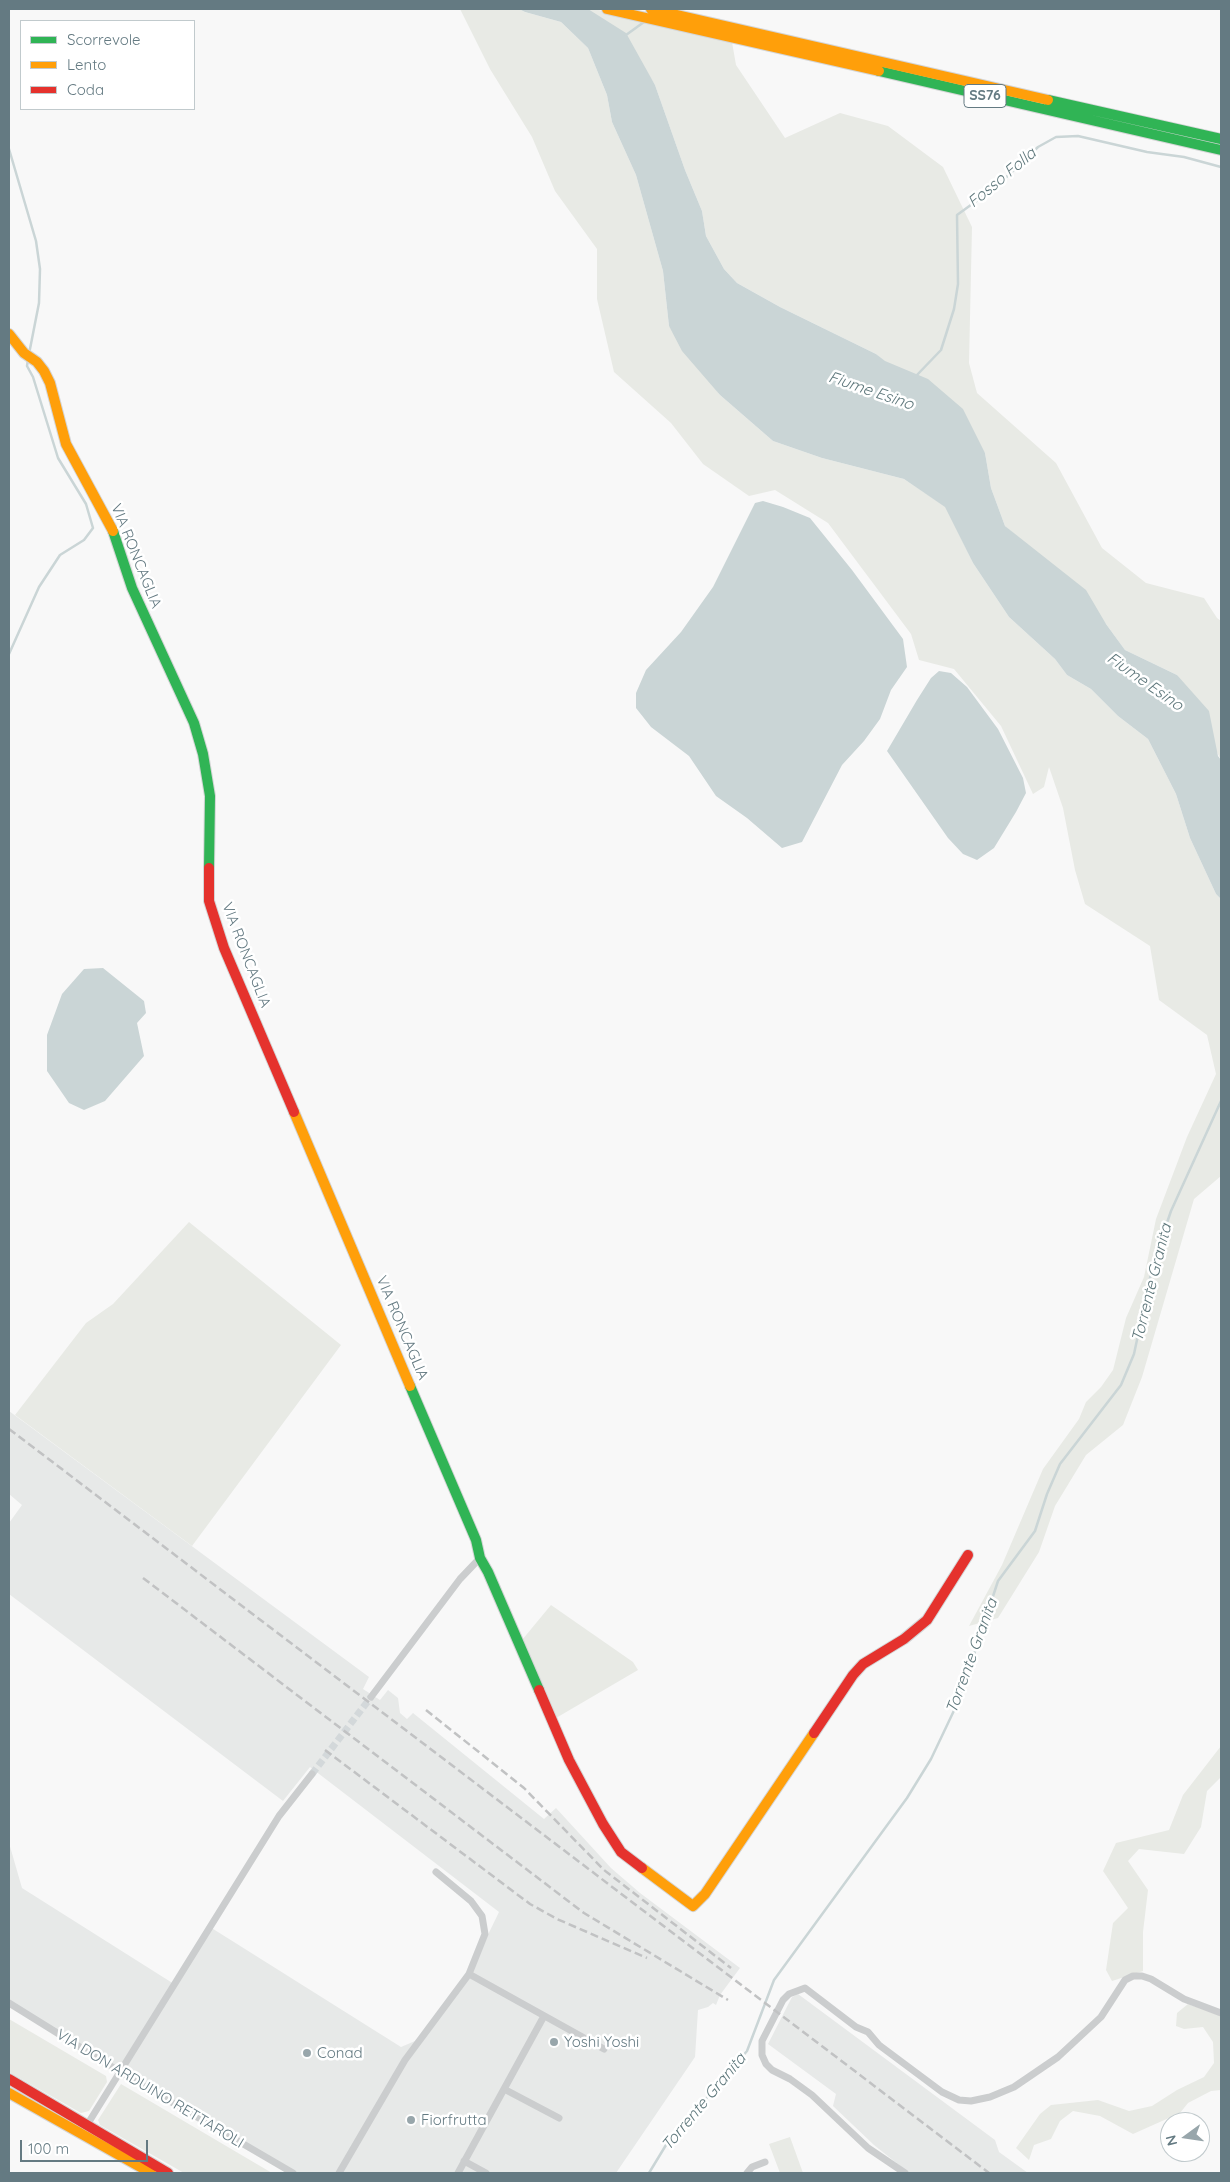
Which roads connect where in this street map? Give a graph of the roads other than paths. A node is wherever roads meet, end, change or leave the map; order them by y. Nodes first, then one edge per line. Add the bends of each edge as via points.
1 (607, 9) edge
2 (651, 9) edge
3 (751, 38) junction
4 (1221, 139) edge
5 (1221, 150) edge
6 (9, 334) edge
7 (968, 1555) dead end
8 (480, 1558) junction
9 (371, 1696) tunnel mouth
10 (312, 1774) tunnel mouth
11 (436, 1872) dead end
12 (470, 1974) junction
13 (9, 2003) edge
14 (1221, 2013) edge
15 (544, 2016) junction
16 (604, 2049) dead end
17 (120, 2072) junction
18 (9, 2079) edge
19 (504, 2089) junction
20 (9, 2092) edge
21 (560, 2118) dead end
22 (87, 2125) junction
23 (464, 2162) junction
24 (766, 2162) dead end
25 (151, 2173) edge
26 (168, 2173) edge
27 (292, 2173) edge
28 (339, 2173) edge
29 (458, 2173) edge
30 (486, 2173) edge
31 (747, 2173) edge
32 (905, 2173) edge

1 - 3 main road, SS76
2 - 3 main road, SS76
3 - 4 main road, SS76
3 - 5 main road, SS76
6 - 8 main road, VIA RONCAGLIA via 44,371 50,383 70,452 114,534 132,588 199,738 210,796 210,902 224,948 472,1531
7 - 8 main road, VIA RONCAGLIA via 927,1620 853,1675 710,1886 693,1906 625,1855 603,1824 570,1760
8 - 9 street via 460,1579
10 - 17 street via 279,1816
11 - 12 street via 471,1901 482,1916 485,1934
12 - 15 street
12 - 28 street via 405,2060
13 - 17 street, VIA DON ARDUINO RETTAROLI
14 - 32 street via 1184,1999 1151,1979 1133,1976 1125,1980 1102,2017 1058,2057 1014,2087 971,2101 959,2100 942,2092 879,2045 868,2032 856,2027 805,1988 788,1994 762,2041 766,2064 812,2095 868,2148
15 - 16 street
15 - 19 street
17 - 22 street
17 - 27 street, VIA DON ARDUINO RETTAROLI
18 - 22 main road
19 - 21 street
19 - 23 street
20 - 25 main road
22 - 26 main road
23 - 29 street
23 - 30 street
24 - 31 street via 752,2167

